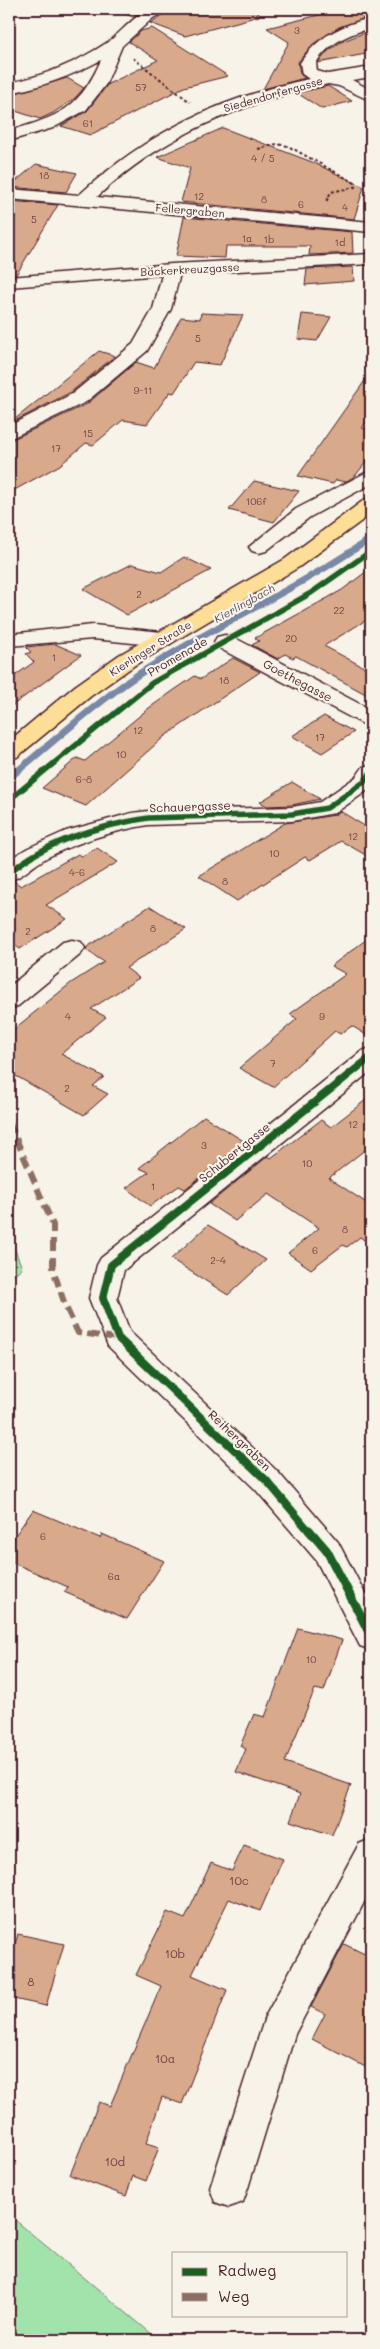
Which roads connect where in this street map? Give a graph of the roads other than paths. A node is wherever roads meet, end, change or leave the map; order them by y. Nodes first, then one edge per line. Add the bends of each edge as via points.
1 (162, 9) edge
2 (371, 23) edge
3 (115, 44) junction
4 (371, 72) edge
5 (322, 78) junction
6 (9, 88) edge
7 (371, 96) edge
8 (9, 136) edge
9 (9, 194) edge
10 (83, 201) junction
11 (371, 227) edge
12 (371, 259) edge
13 (172, 269) junction
14 (9, 282) edge
15 (9, 433) edge
16 (371, 476) edge
17 (371, 504) edge
18 (259, 547) dead end
19 (162, 639) junction
20 (9, 640) edge
21 (225, 642) dead end
22 (371, 719) edge
23 (9, 752) edge
24 (371, 772) edge
25 (9, 873) edge
26 (72, 948) dead end
27 (9, 1000) edge
28 (371, 1057) edge
29 (111, 1265) joint
30 (371, 1636) edge
31 (371, 1855) edge
32 (229, 2188) dead end

1 - 3 street via 148,15
2 - 5 street via 338,32 316,48 308,63 310,74
3 - 6 street via 66,72
3 - 8 street via 98,84 80,107 47,125
4 - 5 street, Siedendorfergasse
5 - 7 street via 344,82
5 - 10 street, Siedendorfergasse via 228,106 184,126 107,176
9 - 10 street, Fellergraben
10 - 11 street, Fellergraben
12 - 13 street, Bäckerkreuzgasse
13 - 14 street, Bäckerkreuzgasse
13 - 15 street via 162,309 140,347 79,398
16 - 18 street via 303,512
17 - 19 main road, Kierlinger Straße via 292,563
19 - 20 street via 93,632
19 - 23 main road, Kierlinger Straße via 83,692
21 - 22 street, Goethegasse
24 - 25 street, Schauergasse via 364,782 327,808 292,814 129,820 42,849 18,863
26 - 27 street
28 - 29 street, Schubertgasse
29 - 30 street, Reihergraben via 103,1298 118,1338 267,1481 327,1551
31 - 32 street via 278,2029

